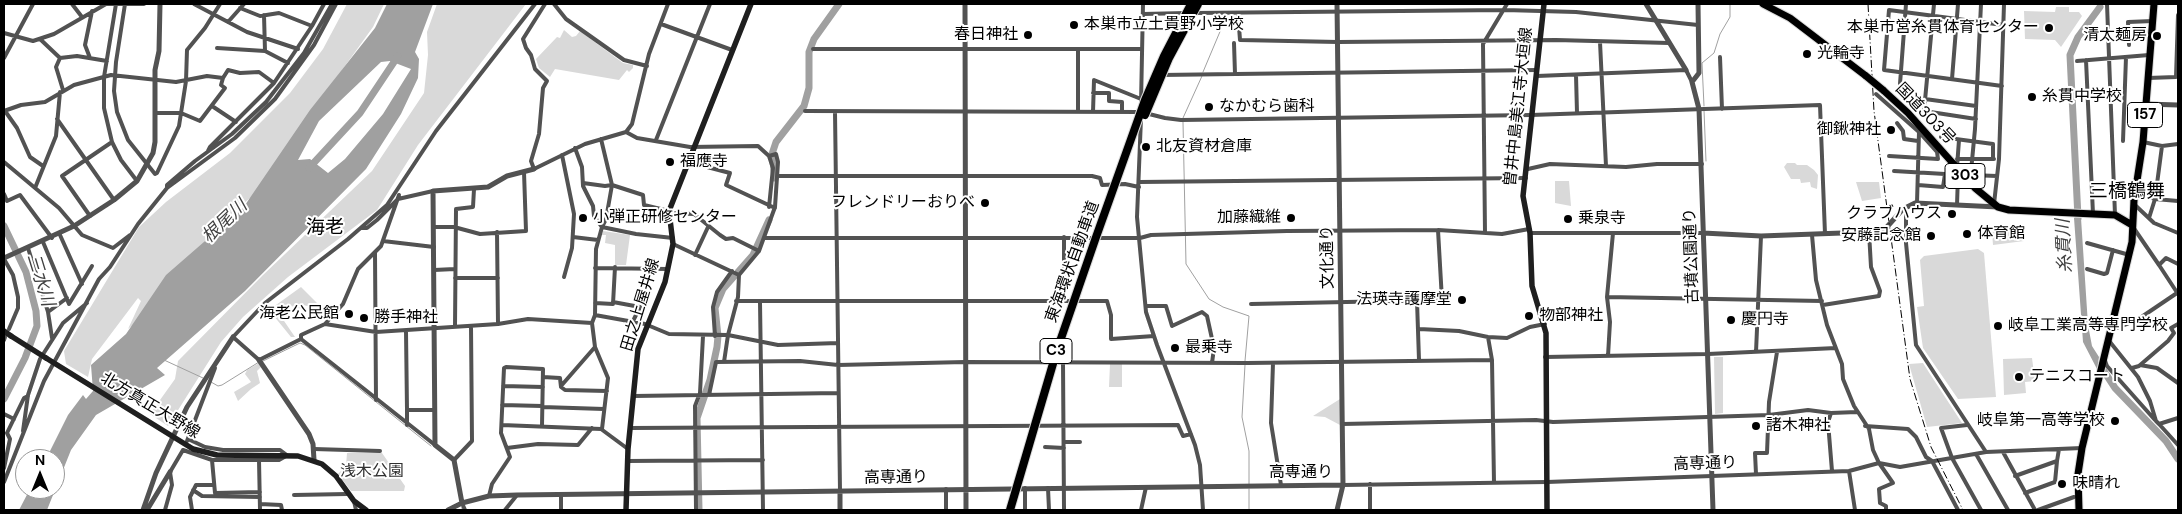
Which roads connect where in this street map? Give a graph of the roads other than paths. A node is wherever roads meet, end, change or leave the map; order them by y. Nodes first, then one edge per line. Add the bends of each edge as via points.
1 (33, 4) edge
2 (72, 4) edge
3 (116, 4) edge
4 (124, 4) edge
5 (144, 4) edge
6 (160, 4) edge
7 (197, 4) edge
8 (220, 4) edge
9 (244, 4) edge
10 (324, 4) edge
11 (332, 4) edge
12 (336, 4) edge
13 (535, 4) edge
14 (546, 4) edge
15 (554, 4) edge
16 (668, 4) edge
17 (710, 4) edge
18 (751, 4) edge
19 (965, 4) edge
20 (1143, 4) edge
21 (1191, 4) edge
22 (1198, 4) edge
23 (1337, 4) edge
24 (1458, 4) edge
25 (1507, 4) edge
26 (1544, 4) edge
27 (1646, 4) edge
28 (1698, 4) edge
29 (1762, 4) edge
30 (1889, 4) edge
31 (1906, 4) edge
32 (1934, 4) edge
33 (1958, 4) edge
34 (1981, 4) edge
35 (2004, 4) edge
36 (2107, 4) edge
37 (2154, 4) edge
38 (240, 8) junction
39 (1458, 10) junction
40 (1505, 10) junction
41 (1889, 10) junction
42 (92, 11) junction
43 (1544, 11) junction
44 (1337, 12) junction
45 (1905, 12) junction
46 (1238, 13) junction
47 (1144, 14) junction
48 (214, 15) junction
49 (264, 15) junction
50 (2178, 15) edge
51 (1933, 16) junction
52 (82, 17) junction
53 (1957, 19) junction
54 (1655, 20) junction
55 (228, 22) junction
56 (1981, 22) junction
57 (2153, 22) junction
58 (661, 24) junction
59 (2003, 24) junction
60 (1698, 25) junction
61 (312, 26) junction
62 (4, 33) edge
63 (16, 35) junction
64 (697, 37) junction
65 (265, 38) junction
66 (40, 39) junction
67 (2178, 39) edge
68 (1485, 40) junction
69 (1541, 40) junction
70 (1338, 42) junction
71 (1600, 42) junction
72 (1234, 43) dead end
73 (1669, 43) junction
74 (2129, 45) dead end
75 (217, 48) dead end
76 (298, 49) junction
77 (814, 49) dead end
78 (965, 49) junction
79 (1078, 49) junction
80 (1142, 49) junction
81 (732, 50) junction
82 (265, 51) junction
83 (2149, 55) junction
84 (1720, 57) dead end
85 (2126, 57) junction
86 (4, 58) edge
87 (60, 58) junction
88 (90, 58) junction
89 (2111, 59) junction
90 (2086, 60) junction
91 (108, 61) junction
92 (2077, 61) dead end
93 (288, 63) junction
94 (647, 66) junction
95 (1686, 70) junction
96 (1484, 71) junction
97 (1901, 72) junction
98 (1538, 73) junction
99 (1235, 74) junction
100 (1338, 74) junction
101 (1602, 74) junction
102 (116, 75) junction
103 (1153, 75) dead end
104 (1576, 75) junction
105 (1928, 75) junction
106 (104, 77) junction
107 (2177, 77) edge
108 (223, 78) junction
109 (2148, 78) junction
110 (155, 79) junction
111 (1952, 79) junction
112 (186, 81) junction
113 (1692, 82) junction
114 (1977, 82) junction
115 (274, 83) junction
116 (1900, 84) dead end
117 (2002, 86) junction
118 (61, 91) junction
119 (1093, 93) junction
120 (1876, 94) dead end
121 (1925, 99) junction
122 (1141, 100) junction
123 (2146, 104) junction
124 (2178, 105) edge
125 (212, 106) junction
126 (1976, 106) junction
127 (1702, 109) junction
128 (1722, 109) junction
129 (4, 111) edge
130 (805, 111) dead end
131 (835, 112) junction
132 (965, 112) junction
133 (1078, 112) junction
134 (1093, 112) junction
135 (1122, 112) junction
136 (1141, 112) junction
137 (1604, 112) junction
138 (156, 113) junction
139 (181, 113) junction
140 (1577, 113) junction
141 (1534, 115) junction
142 (1484, 116) junction
143 (1339, 117) junction
144 (57, 119) junction
145 (1976, 119) junction
146 (236, 122) junction
147 (1897, 122) dead end
148 (626, 132) junction
149 (1919, 132) junction
150 (1941, 137) dead end
151 (601, 139) junction
152 (656, 140) junction
153 (1959, 140) junction
154 (1918, 141) junction
155 (2123, 141) dead end
156 (112, 142) junction
157 (1973, 142) junction
158 (2142, 142) junction
159 (2178, 144) edge
160 (695, 146) junction
161 (2162, 146) junction
162 (575, 148) junction
163 (208, 151) junction
164 (562, 154) junction
165 (771, 155) junction
166 (1889, 156) dead end
167 (1918, 158) junction
168 (1971, 159) junction
169 (1992, 159) junction
170 (1999, 159) junction
171 (86, 160) junction
172 (4, 162) edge
173 (688, 162) junction
174 (1957, 163) junction
175 (1702, 164) junction
176 (147, 165) junction
177 (43, 166) junction
178 (1606, 166) junction
179 (534, 169) junction
180 (1528, 169) junction
181 (1894, 171) dead end
182 (524, 172) junction
183 (1918, 172) junction
184 (836, 174) junction
185 (1945, 174) junction
186 (965, 175) junction
187 (778, 176) junction
188 (1997, 176) junction
189 (1966, 177) junction
190 (1484, 178) junction
191 (1526, 178) junction
192 (138, 181) junction
193 (1340, 181) junction
194 (583, 183) junction
195 (1139, 184) junction
196 (612, 185) junction
197 (1918, 185) junction
198 (35, 188) junction
199 (167, 188) junction
200 (474, 189) junction
201 (433, 191) junction
202 (2135, 192) junction
203 (4, 194) edge
204 (1112, 195) junction
205 (398, 197) junction
206 (2155, 199) junction
207 (114, 200) junction
208 (2178, 201) edge
209 (1917, 203) junction
210 (2134, 204) junction
211 (1957, 205) junction
212 (1996, 206) junction
213 (768, 207) junction
214 (1906, 207) junction
215 (775, 208) junction
216 (669, 212) junction
217 (2093, 214) junction
218 (2115, 215) junction
219 (90, 216) junction
220 (2149, 218) junction
221 (2132, 225) junction
222 (74, 226) junction
223 (434, 227) junction
224 (454, 227) junction
225 (602, 227) junction
226 (708, 227) junction
227 (361, 228) junction
228 (1438, 230) junction
229 (1340, 231) junction
230 (1529, 231) junction
231 (498, 232) junction
232 (1869, 232) junction
233 (1485, 233) junction
234 (1703, 233) junction
235 (2178, 233) edge
236 (60, 234) junction
237 (1613, 234) junction
238 (1825, 234) junction
239 (130, 235) junction
240 (1812, 235) junction
241 (573, 236) junction
242 (1761, 236) junction
243 (964, 237) junction
244 (1064, 237) junction
245 (52, 238) junction
246 (765, 238) junction
247 (836, 238) junction
248 (1140, 238) junction
249 (598, 240) junction
250 (383, 241) junction
251 (673, 241) junction
252 (43, 242) junction
253 (2087, 243) dead end
254 (434, 247) junction
255 (27, 249) junction
256 (2113, 250) junction
257 (759, 251) junction
258 (375, 253) junction
259 (2126, 254) junction
260 (695, 255) junction
261 (5, 258) edge
262 (2178, 264) edge
263 (2160, 265) junction
264 (92, 266) dead end
265 (615, 267) junction
266 (595, 268) junction
267 (668, 269) junction
268 (2087, 269) dead end
269 (434, 270) junction
270 (455, 270) junction
271 (732, 271) junction
272 (739, 275) junction
273 (564, 277) dead end
274 (455, 278) junction
275 (498, 278) junction
276 (82, 284) junction
277 (2178, 293) edge
278 (1607, 297) junction
279 (66, 298) junction
280 (1706, 299) junction
281 (1756, 299) junction
282 (965, 300) junction
283 (1064, 300) junction
284 (736, 301) junction
285 (838, 301) junction
286 (1418, 301) junction
287 (88, 302) junction
288 (613, 302) junction
289 (760, 302) junction
290 (1341, 303) junction
291 (1823, 303) junction
292 (595, 304) junction
293 (1250, 304) dead end
294 (1146, 306) junction
295 (48, 312) junction
296 (595, 315) junction
297 (633, 321) junction
298 (325, 324) junction
299 (498, 324) junction
300 (592, 324) junction
301 (1545, 324) junction
302 (2178, 324) edge
303 (646, 325) junction
304 (471, 326) junction
305 (455, 327) junction
306 (434, 329) junction
307 (1419, 329) junction
308 (2112, 330) junction
309 (406, 331) junction
310 (376, 332) junction
311 (728, 335) junction
312 (6, 336) edge
313 (702, 336) junction
314 (717, 336) junction
315 (1154, 336) junction
316 (233, 337) junction
317 (1488, 337) junction
318 (52, 338) junction
319 (301, 340) junction
320 (761, 340) junction
321 (2110, 342) junction
322 (838, 343) junction
323 (595, 347) junction
324 (1836, 348) junction
325 (1756, 352) junction
326 (1777, 352) junction
327 (220, 354) junction
328 (1708, 354) junction
329 (1608, 356) junction
330 (1545, 357) junction
331 (259, 360) junction
332 (1419, 360) junction
333 (1492, 360) junction
334 (2104, 360) junction
335 (53, 362) junction
336 (724, 362) junction
337 (761, 362) junction
338 (965, 362) junction
339 (1064, 362) junction
340 (1163, 362) junction
341 (1273, 362) junction
342 (1341, 362) junction
343 (1212, 363) junction
344 (838, 365) junction
345 (2140, 365) junction
346 (2132, 368) junction
347 (543, 377) junction
348 (2178, 383) edge
349 (502, 386) junction
350 (561, 386) junction
351 (543, 387) junction
352 (607, 391) junction
353 (762, 394) junction
354 (838, 394) junction
355 (28, 395) junction
356 (709, 395) junction
357 (634, 396) junction
358 (698, 396) junction
359 (376, 400) junction
360 (502, 405) junction
361 (542, 407) junction
362 (604, 409) junction
363 (407, 410) junction
364 (434, 410) junction
365 (1857, 412) junction
366 (1831, 413) junction
367 (6, 414) edge
368 (1769, 415) junction
369 (1710, 417) junction
370 (14, 418) junction
371 (2178, 418) edge
372 (1548, 421) junction
373 (1493, 422) junction
374 (2157, 422) junction
375 (1064, 424) junction
376 (1342, 424) junction
377 (407, 425) junction
378 (502, 425) junction
379 (965, 425) junction
380 (1967, 425) junction
381 (542, 426) junction
382 (1865, 426) junction
383 (839, 427) junction
384 (592, 428) junction
385 (630, 428) junction
386 (762, 428) junction
387 (602, 429) junction
388 (695, 429) junction
389 (23, 432) junction
390 (6, 433) edge
391 (1191, 434) junction
392 (172, 437) junction
393 (1064, 442) junction
394 (1080, 442) dead end
395 (435, 445) junction
396 (2178, 445) edge
397 (1044, 447) dead end
398 (507, 448) junction
399 (1064, 448) junction
400 (2081, 448) junction
401 (314, 449) junction
402 (628, 449) junction
403 (2059, 449) junction
404 (380, 452) dead end
405 (1986, 452) junction
406 (2003, 452) junction
407 (1976, 454) junction
408 (288, 456) junction
409 (1952, 458) junction
410 (212, 460) junction
411 (259, 460) junction
412 (314, 460) junction
413 (454, 460) junction
414 (763, 460) junction
415 (627, 461) junction
416 (695, 461) junction
417 (1932, 461) junction
418 (2057, 461) junction
419 (1879, 463) junction
420 (4, 468) edge
421 (1832, 471) junction
422 (1849, 471) junction
423 (170, 472) junction
424 (1756, 474) junction
425 (1712, 476) junction
426 (2016, 476) junction
427 (4, 482) edge
428 (1548, 482) junction
429 (1494, 483) junction
430 (1370, 484) junction
431 (214, 485) junction
432 (1281, 485) junction
433 (1344, 485) junction
434 (1201, 486) junction
435 (1146, 487) junction
436 (1025, 488) junction
437 (1048, 488) junction
438 (1064, 488) junction
439 (946, 489) junction
440 (965, 489) junction
441 (193, 490) junction
442 (840, 491) junction
443 (763, 492) junction
444 (697, 493) junction
445 (2025, 493) junction
446 (260, 494) junction
447 (348, 494) junction
448 (626, 494) junction
449 (294, 495) dead end
450 (516, 495) junction
451 (561, 495) junction
452 (489, 496) junction
453 (2074, 497) junction
454 (354, 501) junction
455 (462, 503) junction
456 (260, 504) junction
457 (143, 510) edge
458 (147, 510) edge
459 (165, 510) edge
460 (192, 510) edge
461 (260, 510) edge
462 (282, 510) edge
463 (356, 510) edge
464 (366, 510) edge
465 (448, 510) edge
466 (465, 510) edge
467 (505, 510) edge
468 (561, 510) edge
469 (626, 510) edge
470 (696, 510) edge
471 (763, 510) edge
472 (840, 510) edge
473 (946, 510) edge
474 (966, 510) edge
475 (1010, 510) edge
476 (1025, 510) edge
477 (1048, 510) edge
478 (1064, 510) edge
479 (1141, 510) edge
480 (1203, 510) edge
481 (1337, 510) edge
482 (1370, 510) edge
483 (1547, 510) edge
484 (1713, 510) edge
485 (1856, 510) edge
486 (1886, 510) edge
487 (1958, 510) edge
488 (1981, 510) edge
489 (2008, 510) edge
490 (2036, 510) edge
491 (2077, 510) edge

1 - 63 street
2 - 52 street
3 - 4 street
3 - 42 street via 106,4
3 - 91 street
4 - 5 street
4 - 102 street
6 - 110 street
7 - 48 street
8 - 48 street
9 - 38 street
10 - 61 street
11 - 163 street via 304,53 266,102 232,134
12 - 199 street via 314,45 275,99 235,138
13 - 227 street via 436,131 396,194 378,215
14 - 179 street via 523,39 535,69 547,81 543,88 539,134 531,161
15 - 94 street via 566,19 624,60
16 - 58 street
17 - 64 street
18 - 81 main road
19 - 78 street
20 - 47 street
21 - 204 highway, 東海環状自動車道 / C3, bridge via 1153,81
22 - 204 highway, 東海環状自動車道 / C3, bridge via 1159,81
23 - 44 street, 文化通り
24 - 39 street
25 - 40 street
26 - 43 main road, 曽井中島美江寺大垣線
27 - 54 street
28 - 60 street
29 - 174 highway, 国道303号 / 303, bridge via 1790,18 1866,76
30 - 41 street
31 - 45 street
32 - 51 street
33 - 53 street
34 - 56 street
35 - 59 street
36 - 89 street
37 - 57 highway, 157
38 - 49 street via 255,15
38 - 55 street
39 - 40 street
39 - 44 street
40 - 43 street
40 - 68 street
41 - 45 street
41 - 97 street via 1884,70
42 - 52 street
42 - 88 street via 85,46
43 - 54 street
43 - 69 main road, 曽井中島美江寺大垣線
44 - 46 street
44 - 70 street, 文化通り
45 - 51 street
45 - 97 street
46 - 47 street
46 - 70 street via 1240,40
47 - 80 street
48 - 55 street
48 - 112 street via 187,50
49 - 61 street via 279,13
49 - 65 street
50 - 67 street
51 - 53 street
51 - 105 street
52 - 66 street
53 - 56 street
53 - 111 street
54 - 60 street
54 - 73 street
55 - 65 street
56 - 59 street
56 - 114 street
57 - 74 street via 2128,22
57 - 83 highway, 157
58 - 64 street
58 - 94 street
59 - 117 street
60 - 113 street via 1699,73
61 - 76 street
62 - 63 street
63 - 66 street via 33,41
63 - 86 street
64 - 81 street
64 - 152 street
65 - 76 street
65 - 82 street
66 - 87 street
67 - 107 street
68 - 69 street
68 - 70 street
68 - 96 street
69 - 71 street
69 - 98 main road, 曽井中島美江寺大垣線
70 - 100 street, 文化通り
71 - 73 street
71 - 101 street
72 - 99 street
73 - 95 street
75 - 82 street
76 - 93 street
77 - 78 street
78 - 79 street
78 - 132 street
79 - 80 street
79 - 133 street
80 - 122 street
81 - 160 main road
82 - 93 street
83 - 85 street
83 - 109 highway, 157
84 - 128 street
85 - 89 street
85 - 155 street
87 - 88 street
87 - 118 street via 56,67
88 - 91 street
89 - 90 street
89 - 218 street
90 - 92 street
90 - 217 street
91 - 106 street
93 - 115 street
94 - 148 street via 632,124
95 - 101 street
95 - 113 street
96 - 98 street
96 - 100 street
96 - 142 street
97 - 105 street
97 - 116 street
98 - 104 street
98 - 141 main road, 曽井中島美江寺大垣線
99 - 100 street
99 - 103 street
100 - 143 street, 文化通り
101 - 104 street
101 - 137 street
102 - 106 street
102 - 110 street
102 - 176 street via 117,112 128,140
104 - 140 street
105 - 111 street
105 - 121 street
106 - 118 street
106 - 156 street via 104,108
107 - 109 street
108 - 112 street via 207,76
108 - 115 street via 228,70 259,72
108 - 125 street via 221,85 225,88
109 - 123 highway, 157
110 - 112 street
110 - 138 street
111 - 114 street
112 - 139 street
113 - 127 street, 古墳公園通り
114 - 117 street
114 - 126 street
115 - 146 street
117 - 170 street
118 - 129 street via 45,102
118 - 144 street
119 - 122 street via 1093,82 1097,80
119 - 134 street
119 - 135 street via 1109,93 1109,102 1122,102
120 - 149 street
121 - 126 street
121 - 145 street via 1924,111
122 - 136 street
123 - 124 street
123 - 158 highway, 157
125 - 139 street via 200,121
125 - 146 street
126 - 145 street
127 - 128 street
127 - 137 street
127 - 175 street, 古墳公園通り
128 - 238 street via 1820,105
129 - 177 street via 17,128 30,157
130 - 131 street
131 - 132 street
131 - 184 street
132 - 133 street
132 - 186 street
133 - 134 street
134 - 135 street
135 - 136 street
136 - 143 street via 1181,120
136 - 195 street
137 - 140 street
137 - 178 street
138 - 139 street
138 - 176 street via 155,142
139 - 176 street via 179,126 158,173 155,174
140 - 141 street
141 - 142 street
141 - 180 main road, 曽井中島美江寺大垣線
142 - 143 street
142 - 190 street
143 - 193 street, 文化通り
144 - 171 street
144 - 177 street via 56,136
145 - 157 street
146 - 163 street
147 - 154 street via 1904,139
148 - 151 street
148 - 152 street via 637,138
149 - 154 street
149 - 167 street via 1938,152 1938,159
150 - 153 street
151 - 162 street
151 - 196 street
152 - 160 street
153 - 157 street
153 - 174 street
154 - 167 street
156 - 171 street
156 - 192 street
157 - 168 street
157 - 169 street via 1993,144
158 - 161 street
158 - 202 highway, 157
159 - 161 street
160 - 165 street via 758,146
160 - 173 main road
161 - 206 street
162 - 164 street
162 - 194 street via 582,167
163 - 199 street via 176,176
164 - 179 street
164 - 241 street via 574,214
165 - 187 street via 778,162
165 - 213 street via 773,168
166 - 167 street
167 - 183 street
168 - 169 street
168 - 174 street
168 - 189 street
169 - 170 street
170 - 188 street
171 - 207 street
171 - 219 street via 62,176
172 - 198 street
173 - 213 street via 730,173 726,185
173 - 216 main road
174 - 189 highway, 国道303号 / 303
175 - 178 street
175 - 234 street, 古墳公園通り
176 - 192 street
177 - 198 street
178 - 180 street via 1550,164
179 - 182 street
180 - 191 main road, 曽井中島美江寺大垣線
181 - 183 street
182 - 200 street via 507,176 488,187
182 - 231 street via 526,231
183 - 185 street
183 - 197 street
184 - 186 street
184 - 187 street
184 - 247 street
185 - 189 street
185 - 197 street via 1943,187
186 - 195 street via 1092,176 1100,178 1102,185
186 - 243 street
187 - 215 street
188 - 189 street
188 - 212 street
189 - 211 street
189 - 212 highway, 国道303号 / 303
190 - 191 street
190 - 193 street
190 - 233 street
191 - 230 main road, 曽井中島美江寺大垣線 via 1523,196
192 - 207 street
193 - 195 street
193 - 229 street, 文化通り
194 - 196 street
194 - 225 street via 594,216
195 - 248 street via 1137,217
196 - 216 street via 644,196 644,205
196 - 225 street
197 - 209 street
198 - 222 street
199 - 239 street
200 - 201 street
200 - 224 street via 473,207 456,209
201 - 205 street
201 - 223 street
202 - 206 street
202 - 210 highway, 157
203 - 245 street via 7,201 20,195
204 - 475 highway, 東海環状自動車道 / C3, bridge via 1057,350
205 - 227 street via 377,220 367,228
205 - 250 street
206 - 208 street
206 - 220 street
207 - 219 street
209 - 211 street
209 - 214 street
210 - 220 street
210 - 221 highway, 157
211 - 212 street
212 - 217 highway, 303 via 2009,210
213 - 215 street
214 - 232 street via 1886,228
214 - 380 street via 1906,242 1916,345
215 - 246 street
216 - 226 street via 694,214
216 - 251 main road, 田之上屋井線
217 - 218 highway, 303
218 - 221 highway, 303
219 - 222 street
220 - 235 street
221 - 259 highway, 157
221 - 263 street
221 - 308 highway, 157 via 2132,242
222 - 236 street
222 - 239 street via 82,235 108,247 117,246
223 - 224 street
223 - 254 street
224 - 231 street via 480,234
224 - 270 street
225 - 249 street
225 - 251 street
226 - 257 street via 726,239 733,238
226 - 260 street
227 - 316 street via 265,303
228 - 229 street
228 - 233 street
228 - 286 street via 1442,300
229 - 248 street via 1167,234
229 - 290 street, 文化通り
230 - 233 street
230 - 237 street
230 - 301 main road, 曽井中島美江寺大垣線 via 1532,286
231 - 275 street
232 - 238 street
232 - 291 street via 1871,267 1880,291 1878,296
234 - 237 street via 1636,231
234 - 242 street
234 - 280 street, 古墳公園通り
236 - 245 street
236 - 276 street
237 - 278 street
238 - 240 street
239 - 287 street via 99,279
240 - 242 street
240 - 291 street via 1815,274
241 - 249 street
241 - 273 street
242 - 281 street
243 - 244 street
243 - 247 street
243 - 282 street
244 - 248 street
244 - 283 street
245 - 252 street
246 - 247 street
246 - 257 street
247 - 285 street
248 - 294 street
249 - 266 street
250 - 254 street
250 - 258 street
251 - 260 street
251 - 267 main road, 田之上屋井線
252 - 255 street
252 - 279 street
253 - 256 street
254 - 269 street
255 - 261 street
255 - 295 street
256 - 259 street
256 - 268 street via 2107,273
257 - 272 street
258 - 298 street via 358,269 343,304
258 - 310 street
259 - 334 highway, 157
260 - 271 street
261 - 312 street via 18,297 16,313
262 - 263 street via 2166,258
263 - 277 street
264 - 276 street
265 - 266 street
265 - 267 street
265 - 288 street
266 - 292 street
267 - 303 main road, 田之上屋井線
269 - 270 street
269 - 306 street
270 - 274 street
271 - 272 street
271 - 314 street via 718,292 713,307
272 - 284 street
274 - 275 street
274 - 305 street
275 - 299 street
276 - 279 street via 71,303
277 - 308 street via 2137,320
278 - 280 street
278 - 329 street via 1610,322
279 - 295 street
280 - 281 street
280 - 328 street, 古墳公園通り
281 - 291 street
281 - 325 street
282 - 283 street
282 - 285 street
282 - 338 street
283 - 315 street via 1107,301 1111,315 1110,338
284 - 289 street
284 - 311 street
285 - 289 street
285 - 322 street
286 - 290 street
286 - 307 street
287 - 318 street
287 - 335 street
288 - 292 street
288 - 297 street via 640,307
289 - 320 street
290 - 293 street
290 - 342 street, 文化通り
291 - 324 street
292 - 296 street
294 - 315 street
294 - 343 street via 1166,306 1172,326 1202,312 1207,316 1214,348
295 - 318 street
296 - 297 street
296 - 300 street
297 - 303 street
298 - 310 street
298 - 319 street via 301,336
299 - 300 street via 528,319
299 - 304 street
300 - 323 street
301 - 317 street via 1506,338
301 - 330 main road, 曽井中島美江寺大垣線
302 - 345 street via 2171,328 2174,333 2168,341
303 - 313 street via 669,334
303 - 357 main road, 田之上屋井線 via 638,349
304 - 305 street
304 - 413 street via 472,441
305 - 306 street
306 - 309 street
306 - 364 street
307 - 317 street via 1459,331
307 - 332 street
308 - 321 highway, 157
309 - 310 street
309 - 363 street
310 - 359 street
311 - 314 street
311 - 320 street
311 - 336 street
312 - 335 main road, 北方真正大野線, bridge
313 - 314 street
313 - 358 street
315 - 340 street
316 - 327 street
316 - 331 street
317 - 333 street
318 - 355 street via 33,374
319 - 331 street
319 - 359 street
320 - 322 street via 778,345
320 - 337 street
321 - 334 highway, 157
321 - 346 street
322 - 344 street
323 - 350 street
323 - 352 street via 608,378
324 - 326 street
324 - 365 street via 1843,379
325 - 326 street
325 - 328 street
326 - 368 street
327 - 392 street
327 - 408 street via 187,440 223,450 280,450
328 - 329 street
328 - 369 street, 古墳公園通り
329 - 330 street
330 - 372 main road, 曽井中島美江寺大垣線
331 - 401 street via 309,434
332 - 333 street
332 - 342 street
333 - 373 street
334 - 374 street
334 - 400 highway, 157
335 - 389 street
335 - 392 main road, 北方真正大野線
336 - 337 street
336 - 356 street via 716,362
337 - 344 street via 800,361
337 - 353 street
338 - 339 street
338 - 344 street
338 - 379 street
339 - 340 street
339 - 375 street
340 - 343 street
340 - 391 street
341 - 342 street
341 - 343 street
341 - 432 street via 1271,424
342 - 376 street, 文化通り
344 - 354 street
345 - 346 street
345 - 348 street via 2157,368
346 - 374 street
347 - 349 street via 544,369 506,367
347 - 350 street via 560,378
347 - 351 street
349 - 351 street
349 - 360 street
350 - 352 street via 565,390
351 - 361 street
352 - 362 street
353 - 354 street
353 - 356 street
353 - 386 street
354 - 383 street
355 - 370 street
355 - 389 street
356 - 358 street
357 - 358 street
357 - 385 main road, 田之上屋井線
358 - 388 street
359 - 377 street
360 - 361 street
360 - 378 street
361 - 362 street
361 - 381 street
362 - 387 street
363 - 364 street
363 - 377 street
364 - 395 street
365 - 366 street
365 - 382 street
366 - 368 street via 1808,410
366 - 421 street via 1828,422
367 - 370 street
368 - 369 street
368 - 424 street via 1767,452 1755,453
369 - 372 street
369 - 425 street, 古墳公園通り
370 - 390 street
371 - 374 street
372 - 373 street
372 - 428 main road, 曽井中島美江寺大垣線
373 - 376 street
373 - 429 street
374 - 396 street
375 - 379 street
375 - 391 street via 1178,425 1183,436
375 - 393 street
376 - 433 street, 文化通り
377 - 395 street
378 - 381 street
378 - 398 street via 501,433
379 - 383 street
379 - 440 street
380 - 405 street
380 - 409 street via 1941,428
381 - 384 street
382 - 417 street via 1908,429
382 - 419 street via 1869,429
383 - 386 street
383 - 442 street
384 - 387 street
384 - 398 street via 578,445 538,444
385 - 388 street
385 - 402 main road, 田之上屋井線
386 - 388 street
386 - 414 street
387 - 402 street
388 - 416 street
389 - 427 street
390 - 420 street via 10,438
391 - 434 street via 1200,465
392 - 408 main road, 北方真正大野線 via 193,449 217,456
392 - 457 street
393 - 394 street
393 - 399 street
395 - 413 street
397 - 399 street
398 - 452 street via 508,463 492,484
399 - 438 street
400 - 403 street, 高専通り
400 - 453 highway, 157
400 - 491 highway, 157
401 - 404 street
401 - 412 street
402 - 415 main road, 田之上屋井線
403 - 406 street, 高専通り
403 - 418 street
405 - 406 street, 高専通り
405 - 407 street, 高専通り
406 - 426 street
407 - 409 street, 高専通り
407 - 489 street
408 - 411 street via 279,460
408 - 412 main road, 北方真正大野線
409 - 417 street, 高専通り
409 - 488 street
410 - 411 street
410 - 423 street via 184,449
410 - 431 street
411 - 446 street
412 - 447 main road, 北方真正大野線 via 329,470
413 - 455 street
414 - 416 street
414 - 443 street
415 - 416 street
415 - 448 main road, 田之上屋井線
416 - 444 street
417 - 419 street, 高専通り via 1900,466
417 - 487 street
418 - 426 street
418 - 445 street via 2055,482
419 - 422 street, 高専通り
419 - 486 street via 1893,483 1879,489 1880,503 1886,506
421 - 422 street, 高専通り
421 - 424 street, 高専通り
422 - 485 street
423 - 458 street
423 - 459 street via 172,485
424 - 425 street, 高専通り
425 - 428 street, 高専通り
425 - 484 street, 古墳公園通り
426 - 445 street
428 - 429 street, 高専通り
428 - 483 main road, 曽井中島美江寺大垣線
429 - 430 street, 高専通り
430 - 433 street, 高専通り
430 - 482 street
431 - 441 street via 196,485
431 - 446 street via 215,493
432 - 433 street, 高専通り
432 - 434 street, 高専通り
433 - 481 street, 文化通り
434 - 435 street, 高専通り
434 - 480 street
435 - 438 street, 高専通り
435 - 479 street
436 - 437 street, 高専通り
436 - 440 street, 高専通り
436 - 476 street
437 - 438 street, 高専通り
437 - 477 street
438 - 478 street
439 - 440 street, 高専通り
439 - 442 street, 高専通り
439 - 473 street
440 - 474 street
441 - 446 street via 202,496
441 - 460 street via 190,497
442 - 443 street, 高専通り
442 - 472 street
443 - 444 street, 高専通り
443 - 471 street
444 - 448 street, 高専通り
444 - 470 street
445 - 490 street
446 - 456 street
447 - 449 street
447 - 454 main road, 北方真正大野線
448 - 451 street, 高専通り
448 - 469 main road, 田之上屋井線
450 - 451 street, 高専通り
450 - 452 street, 高専通り
450 - 467 street
451 - 468 street
452 - 455 street, 高専通り
453 - 490 street
453 - 491 highway, 157
454 - 463 street
454 - 464 main road, 北方真正大野線
455 - 465 street, 高専通り
455 - 466 street
456 - 461 street
456 - 462 street via 281,505

